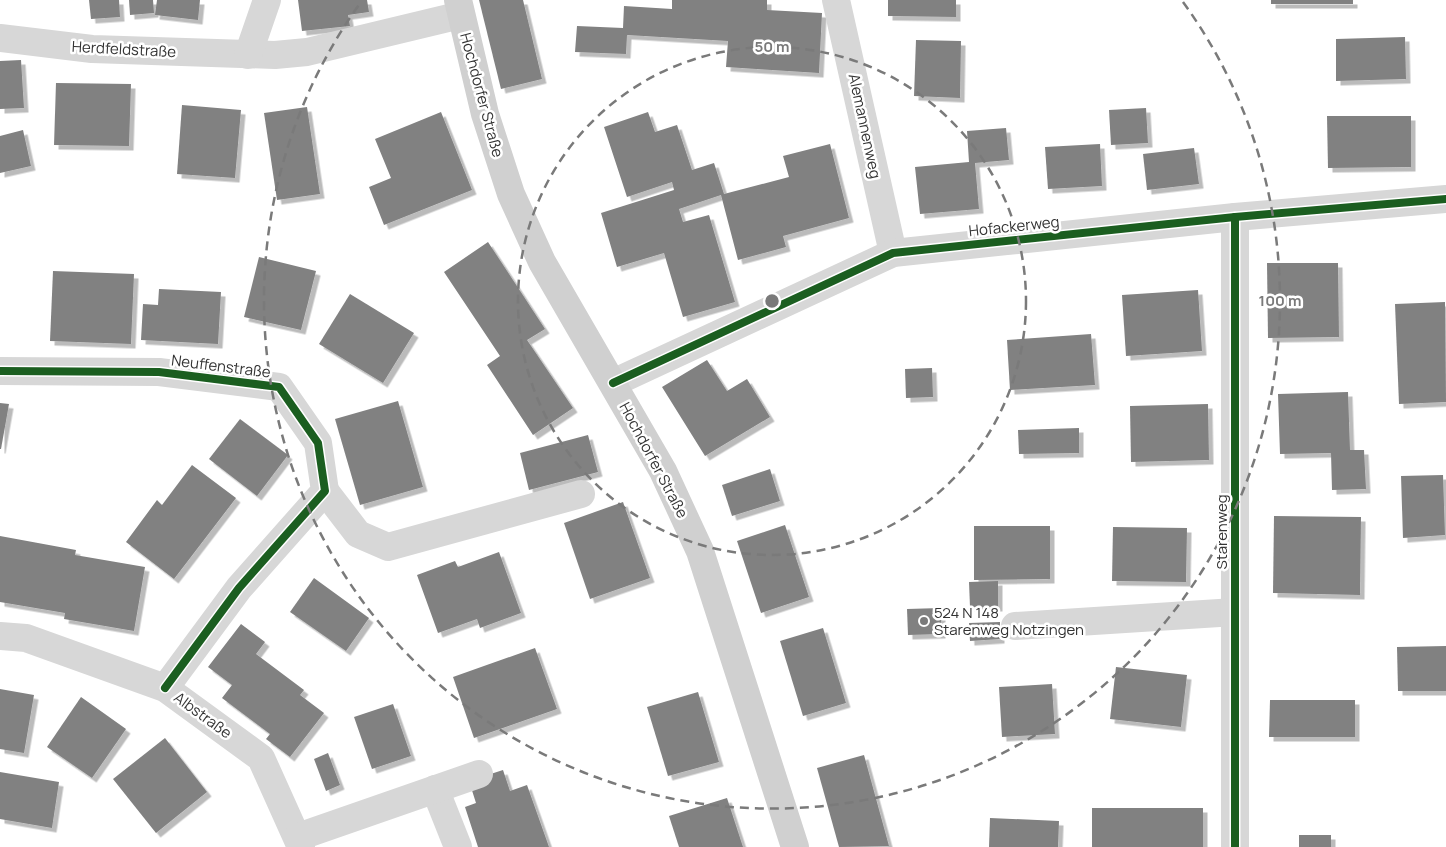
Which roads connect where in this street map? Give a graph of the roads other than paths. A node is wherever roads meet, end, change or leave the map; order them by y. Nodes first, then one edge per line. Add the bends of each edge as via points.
1 (267, 0) edge
2 (836, 0) edge
3 (460, 8) edge
4 (0, 38) edge
5 (248, 55) junction
6 (1446, 199) edge
7 (1235, 217) junction
8 (893, 253) junction
9 (0, 370) edge
10 (612, 383) junction
11 (325, 491) junction
12 (581, 494) dead end
13 (1235, 612) junction
14 (1015, 626) dead end
15 (0, 636) edge
16 (165, 688) junction
17 (479, 774) dead end
18 (435, 789) junction
19 (299, 842) edge
20 (458, 847) edge
21 (795, 847) edge
22 (1235, 847) edge

1 - 5 street
2 - 8 street, Alemannenweg
3 - 5 street, Herdfeldstraße via 307,52
3 - 10 main road, Hochdorfer Straße via 485,114 511,194 542,262
4 - 5 street, Herdfeldstraße via 92,49
6 - 7 street, Hofackerweg
7 - 8 street, Hofackerweg
7 - 13 street, Starenweg
8 - 10 street, Hofackerweg
9 - 11 street, Neuffenstraße via 158,372 279,387 318,443
10 - 21 main road, Hochdorfer Straße via 663,471 700,550
11 - 12 street, Neuffenstraße via 358,534 388,547
11 - 16 street via 239,588
13 - 14 street
13 - 22 street, Starenweg
15 - 16 street, Albstraße via 26,638
16 - 19 street, Albstraße via 262,758
17 - 18 street, Albstraße
18 - 19 street, Albstraße
18 - 20 street

